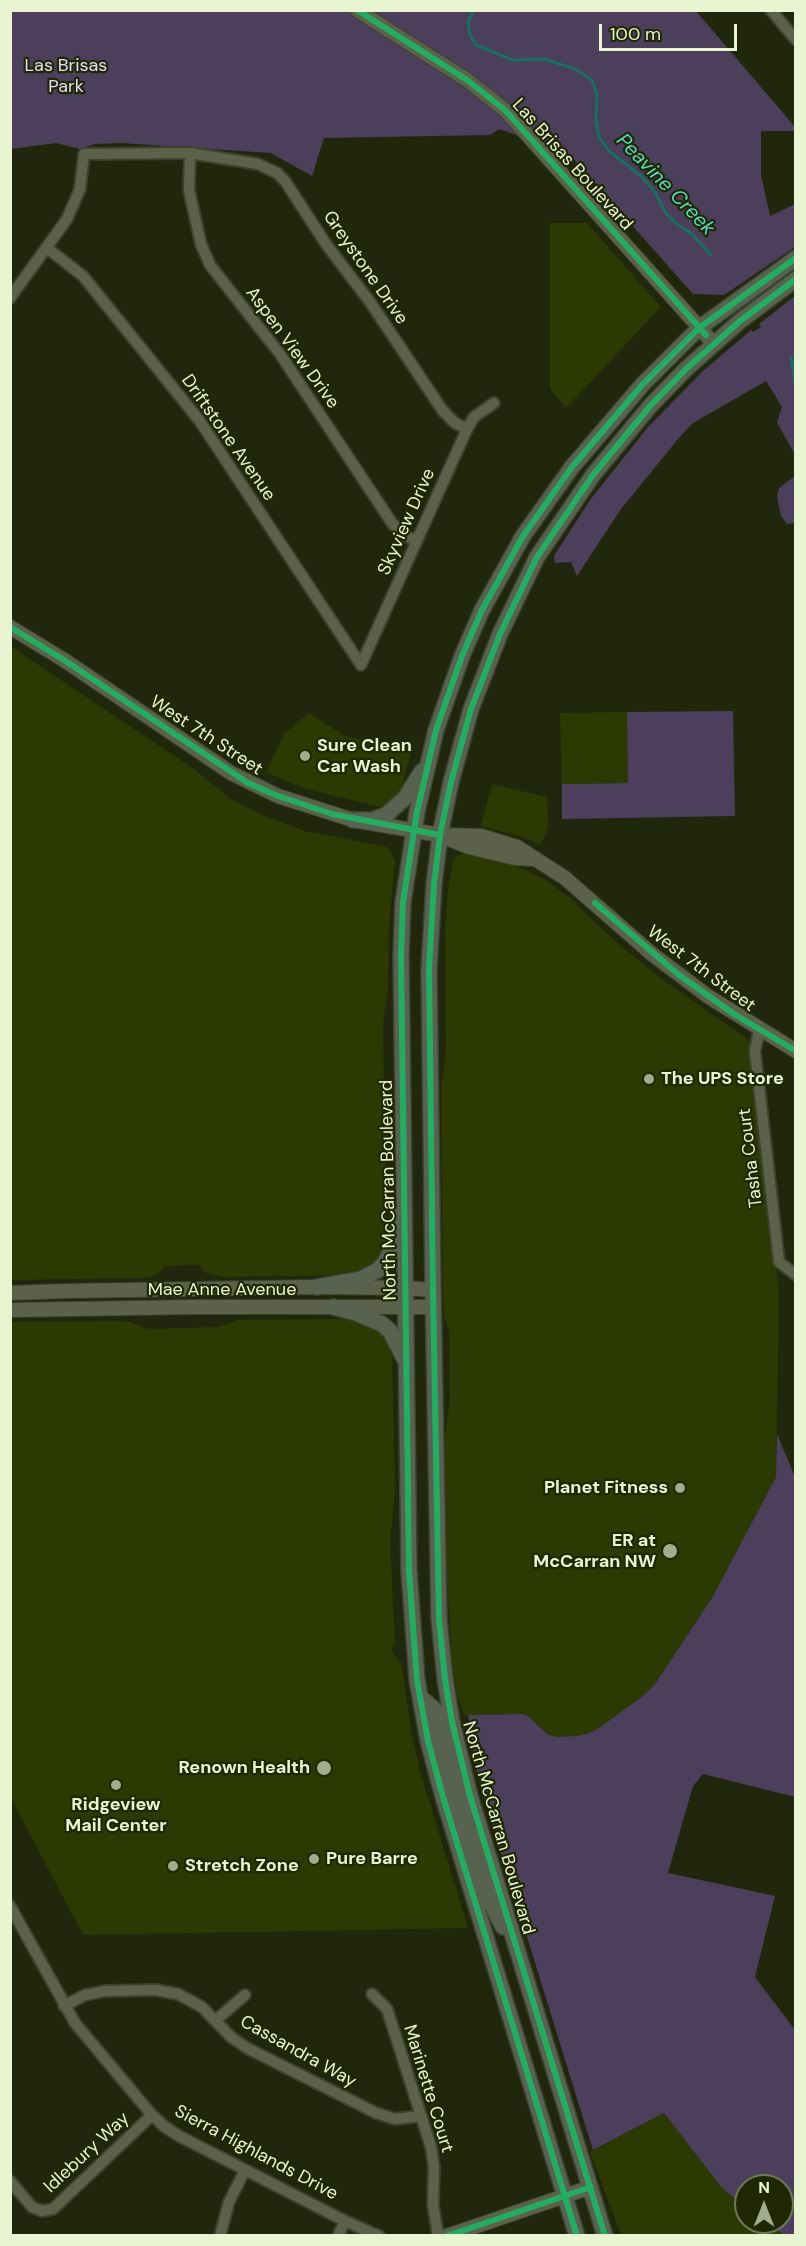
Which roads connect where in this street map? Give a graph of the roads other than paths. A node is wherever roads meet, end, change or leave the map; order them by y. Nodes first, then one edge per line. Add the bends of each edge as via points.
1 (357, 10) edge
2 (771, 10) edge
3 (795, 40) edge
4 (190, 153) junction
5 (47, 248) junction
6 (795, 258) edge
7 (795, 279) edge
8 (10, 298) edge
9 (699, 328) junction
10 (714, 344) junction
11 (494, 403) dead end
12 (467, 429) junction
13 (416, 541) junction
14 (10, 627) edge
15 (361, 665) joint
16 (427, 764) junction
17 (353, 820) junction
18 (413, 831) junction
19 (440, 836) junction
20 (759, 1030) junction
21 (795, 1051) edge
22 (404, 1196) junction
23 (795, 1275) edge
24 (317, 1287) junction
25 (405, 1288) junction
26 (433, 1290) junction
27 (10, 1293) edge
28 (333, 1307) junction
29 (406, 1307) junction
30 (434, 1307) junction
31 (10, 1310) edge
32 (406, 1386) junction
33 (420, 1697) junction
34 (10, 1905) edge
35 (517, 1950) junction
36 (372, 1994) dead end
37 (245, 1995) dead end
38 (64, 2006) junction
39 (216, 2020) junction
40 (152, 2115) junction
41 (420, 2116) junction
42 (245, 2170) junction
43 (10, 2181) edge
44 (591, 2187) junction
45 (566, 2196) junction
46 (345, 2221) junction
47 (220, 2235) edge
48 (338, 2235) edge
49 (379, 2235) edge
50 (438, 2235) edge
51 (447, 2235) edge
52 (577, 2235) edge
53 (605, 2235) edge

1 - 9 main road, Las Brisas Boulevard via 466,80 505,110
2 - 3 street
4 - 5 street, Greystone Drive via 84,154 75,204
4 - 12 street, Greystone Drive via 258,164 277,173 442,411
4 - 13 street, Aspen View Drive via 192,206 210,265 280,354 392,523
5 - 8 street
5 - 15 street, Driftstone Avenue via 82,276 199,420
6 - 9 main road, North McCarran Boulevard
7 - 10 main road, North McCarran Boulevard
9 - 10 main road, Las Brisas Boulevard
9 - 16 main road, North McCarran Boulevard via 601,431 523,536 462,656
10 - 19 main road, North McCarran Boulevard via 621,439 537,557 500,634 471,710
11 - 12 street, Skyview Drive via 474,417
12 - 13 street, Skyview Drive
13 - 15 street, Skyview Drive
14 - 17 main road, West 7th Street via 248,783
16 - 17 main road via 405,798 386,815
16 - 18 main road, North McCarran Boulevard
17 - 18 main road, West 7th Street
18 - 19 main road, West 7th Street
18 - 22 main road, North McCarran Boulevard via 402,938
19 - 20 main road, West 7th Street via 481,836 517,847 566,878 679,975
19 - 26 main road, North McCarran Boulevard via 430,958
20 - 21 main road, West 7th Street
20 - 23 street, Tasha Court via 755,1051 779,1262
22 - 24 main road via 390,1252 382,1266 361,1279
22 - 25 main road, North McCarran Boulevard
24 - 25 main road, Mae Anne Avenue
24 - 27 main road, Mae Anne Avenue
25 - 26 main road, Mae Anne Avenue
25 - 29 main road, North McCarran Boulevard
26 - 30 main road, North McCarran Boulevard
28 - 29 main road, Mae Anne Avenue
28 - 31 main road, Mae Anne Avenue
28 - 32 main road via 370,1318 390,1331 406,1363
29 - 30 main road, Mae Anne Avenue
29 - 32 main road, North McCarran Boulevard
30 - 35 main road, North McCarran Boulevard via 439,1599 445,1679 470,1796
32 - 33 main road, North McCarran Boulevard via 410,1597
33 - 35 main road via 431,1704 437,1717 484,1890
33 - 45 main road, North McCarran Boulevard via 443,1797
34 - 38 street, Sierra Highlands Drive
35 - 44 main road, North McCarran Boulevard
36 - 41 street, Marinette Court via 387,2009
37 - 39 street
38 - 39 street, Cassandra Way via 96,1993 163,1991 191,2000
38 - 40 street, Sierra Highlands Drive
39 - 41 street, Cassandra Way via 247,2048 376,2113 395,2119
40 - 42 street, Sierra Highlands Drive via 179,2136
40 - 43 street, Idlebury Way via 53,2209 32,2208
41 - 50 street, Marinette Court via 433,2157 433,2204
42 - 46 street, Sierra Highlands Drive
42 - 47 street via 229,2202
44 - 45 main road
44 - 53 main road, North McCarran Boulevard
45 - 51 main road
45 - 52 main road, North McCarran Boulevard
46 - 48 street
46 - 49 street, Sierra Highlands Drive

